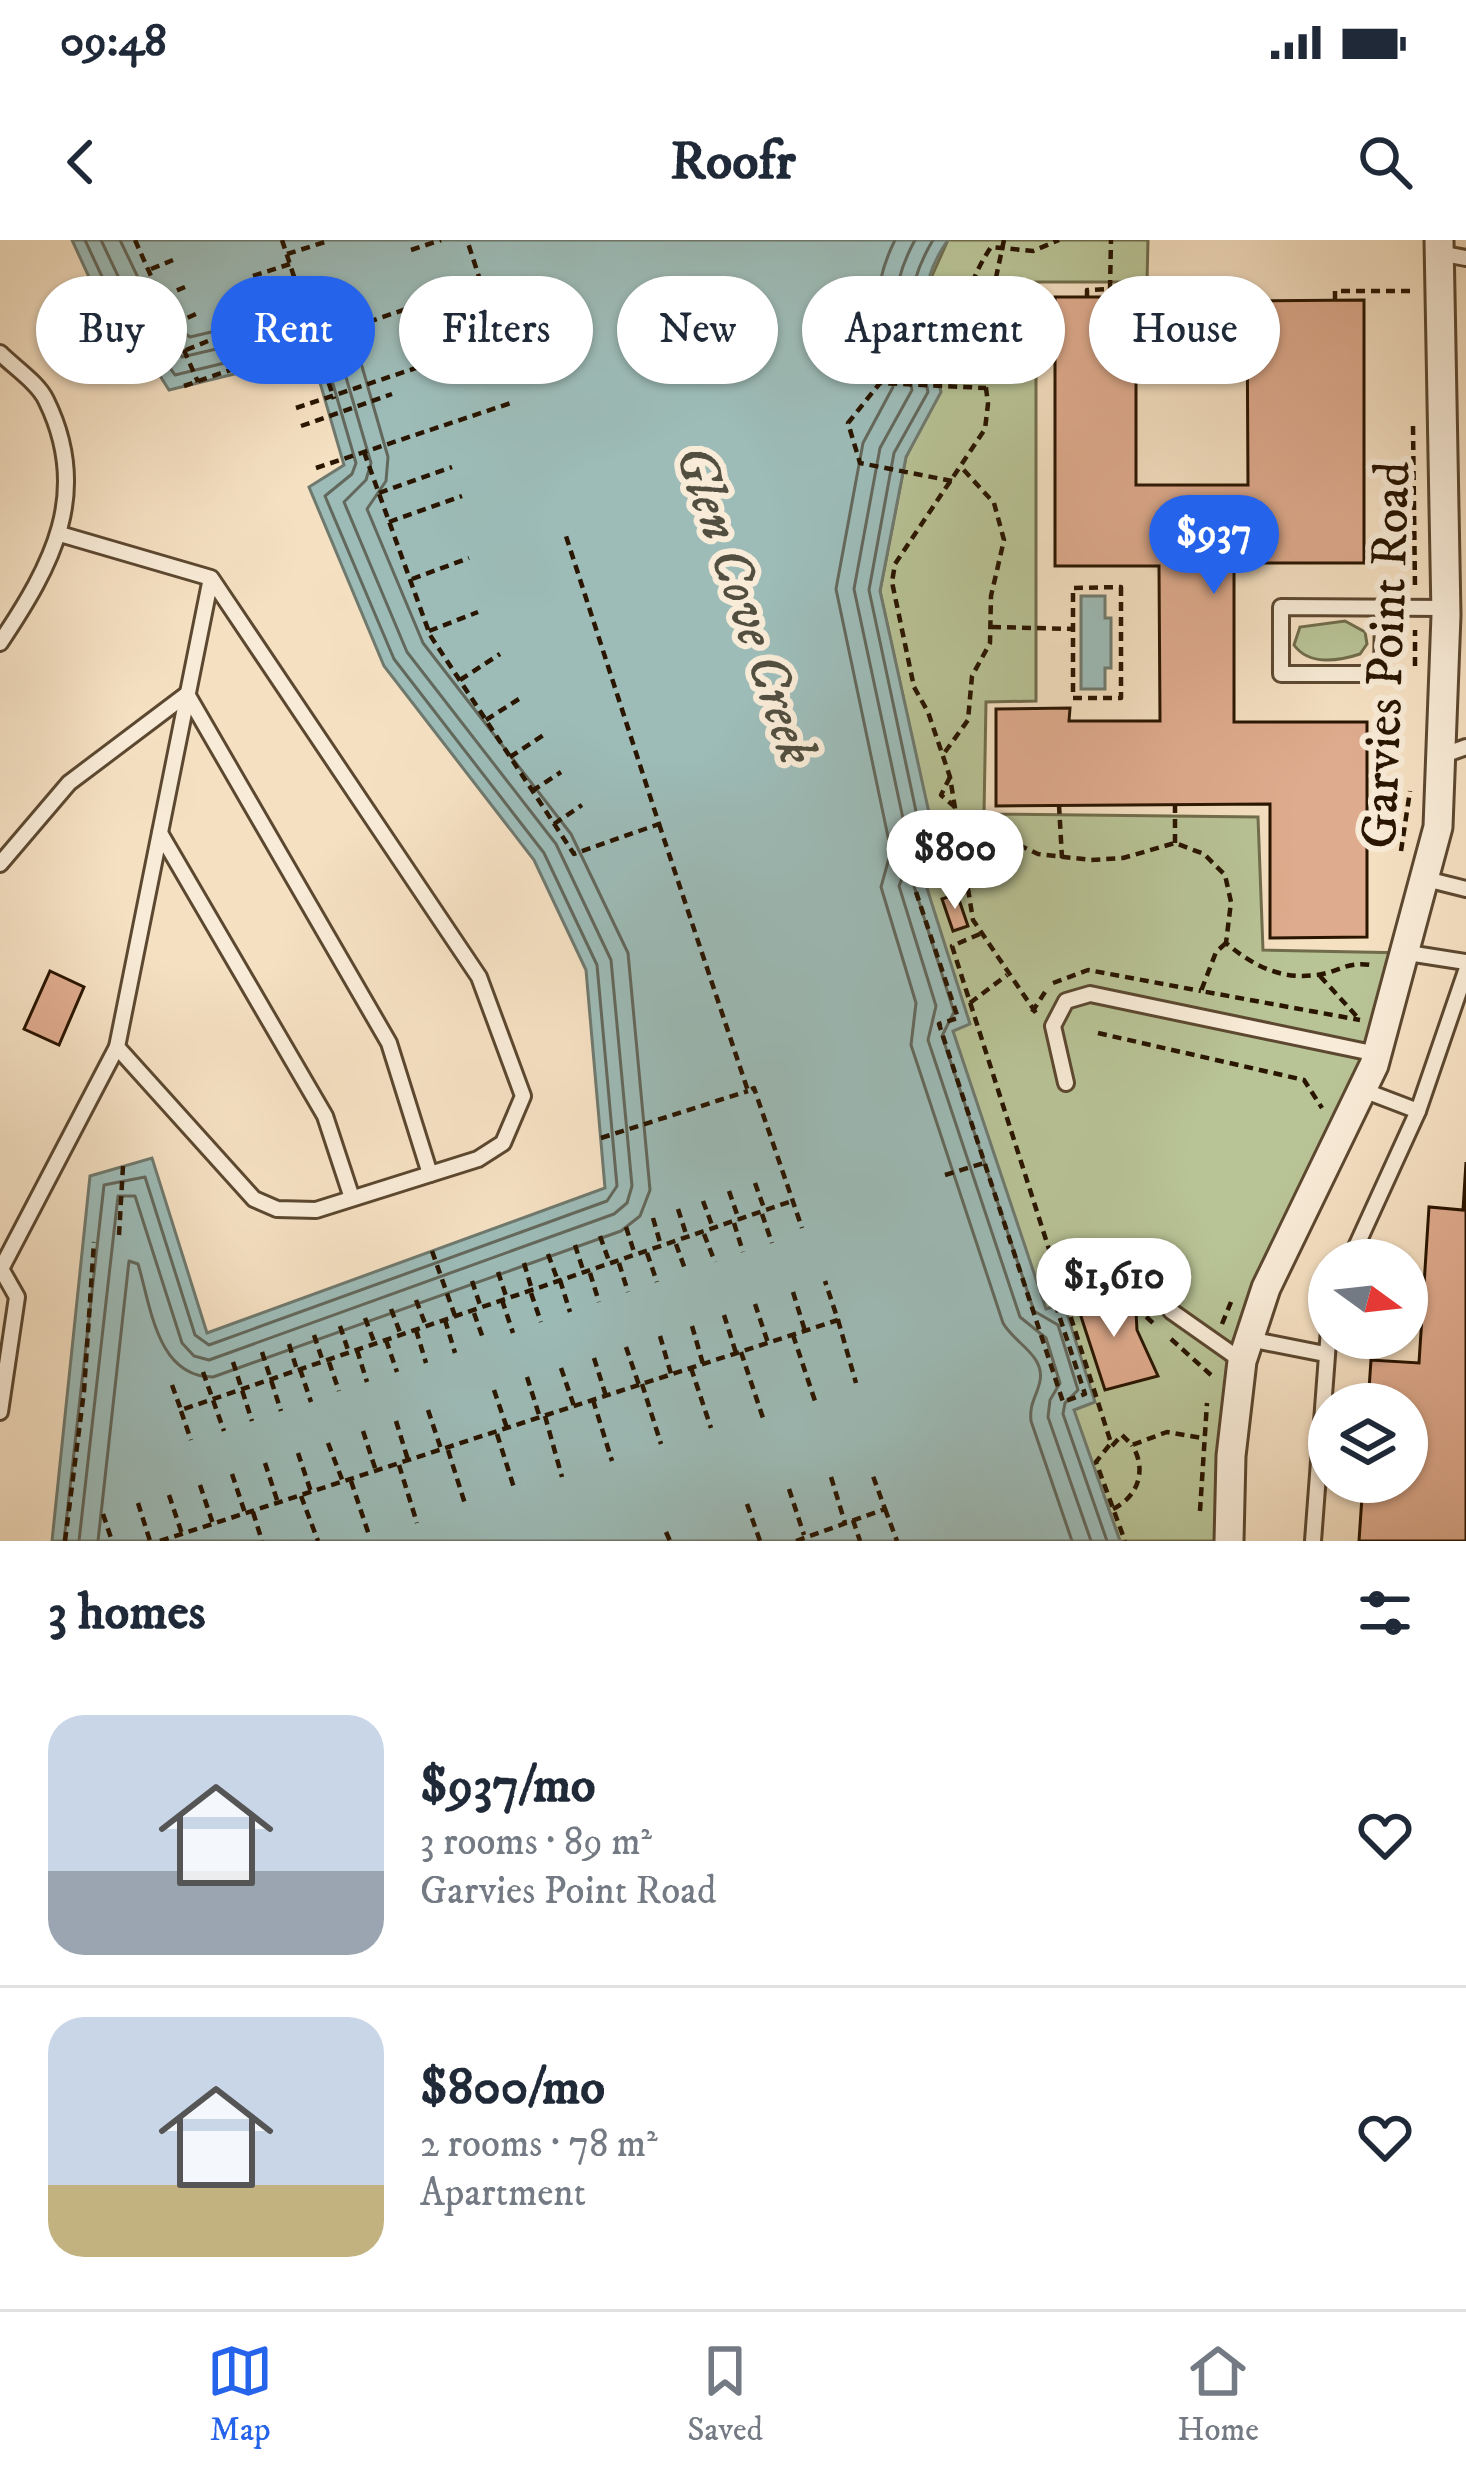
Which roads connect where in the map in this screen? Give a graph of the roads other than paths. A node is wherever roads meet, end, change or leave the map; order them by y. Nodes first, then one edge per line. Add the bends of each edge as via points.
1 (1448, 250) edge
2 (0, 353) edge
3 (60, 534) junction
4 (211, 578) junction
5 (1383, 608) junction
6 (1446, 608) junction
7 (0, 643) edge
8 (188, 694) junction
9 (1454, 751) edge
10 (160, 833) junction
11 (0, 863) edge
12 (1426, 879) junction
13 (1466, 889) edge
14 (1408, 953) junction
15 (1466, 966) edge
16 (117, 1047) junction
17 (1377, 1054) junction
18 (1066, 1083) dead end
19 (1364, 1090) junction
20 (1418, 1111) junction
21 (430, 1174) junction
22 (352, 1198) junction
23 (1360, 1239) edge
24 (1, 1268) edge
25 (1171, 1311) dead end
26 (1246, 1350) junction
27 (1308, 1353) edge
28 (1325, 1359) edge
29 (0, 1412) edge
30 (1229, 1541) edge
31 (1313, 1541) edge

1 - 6 street, Garvies Point Road
2 - 3 lane via 45,396 68,471
3 - 4 lane
3 - 7 lane via 46,574
4 - 8 lane
4 - 21 lane via 479,977 509,1057 523,1096 503,1143
5 - 5 lane via 1281,607 1281,674 1382,674
5 - 6 lane
6 - 9 street, Garvies Point Road
8 - 10 lane
8 - 11 lane via 69,783
8 - 21 lane via 388,1043
9 - 12 street, Garvies Point Road
10 - 16 lane
10 - 22 lane via 325,1116
12 - 13 lane
12 - 14 street, Garvies Point Road
14 - 15 lane
14 - 17 street, Garvies Point Road
15 - 20 lane
16 - 22 lane via 254,1198 298,1211
16 - 24 lane
17 - 18 lane via 1090,994 1066,1001 1053,1026
17 - 19 street, Garvies Point Road
19 - 20 lane
19 - 26 street, Garvies Point Road via 1292,1231
20 - 23 lane
21 - 22 lane
24 - 29 lane via 17,1297
25 - 26 lane
26 - 27 lane
26 - 30 street, Garvies Point Road
28 - 31 lane

